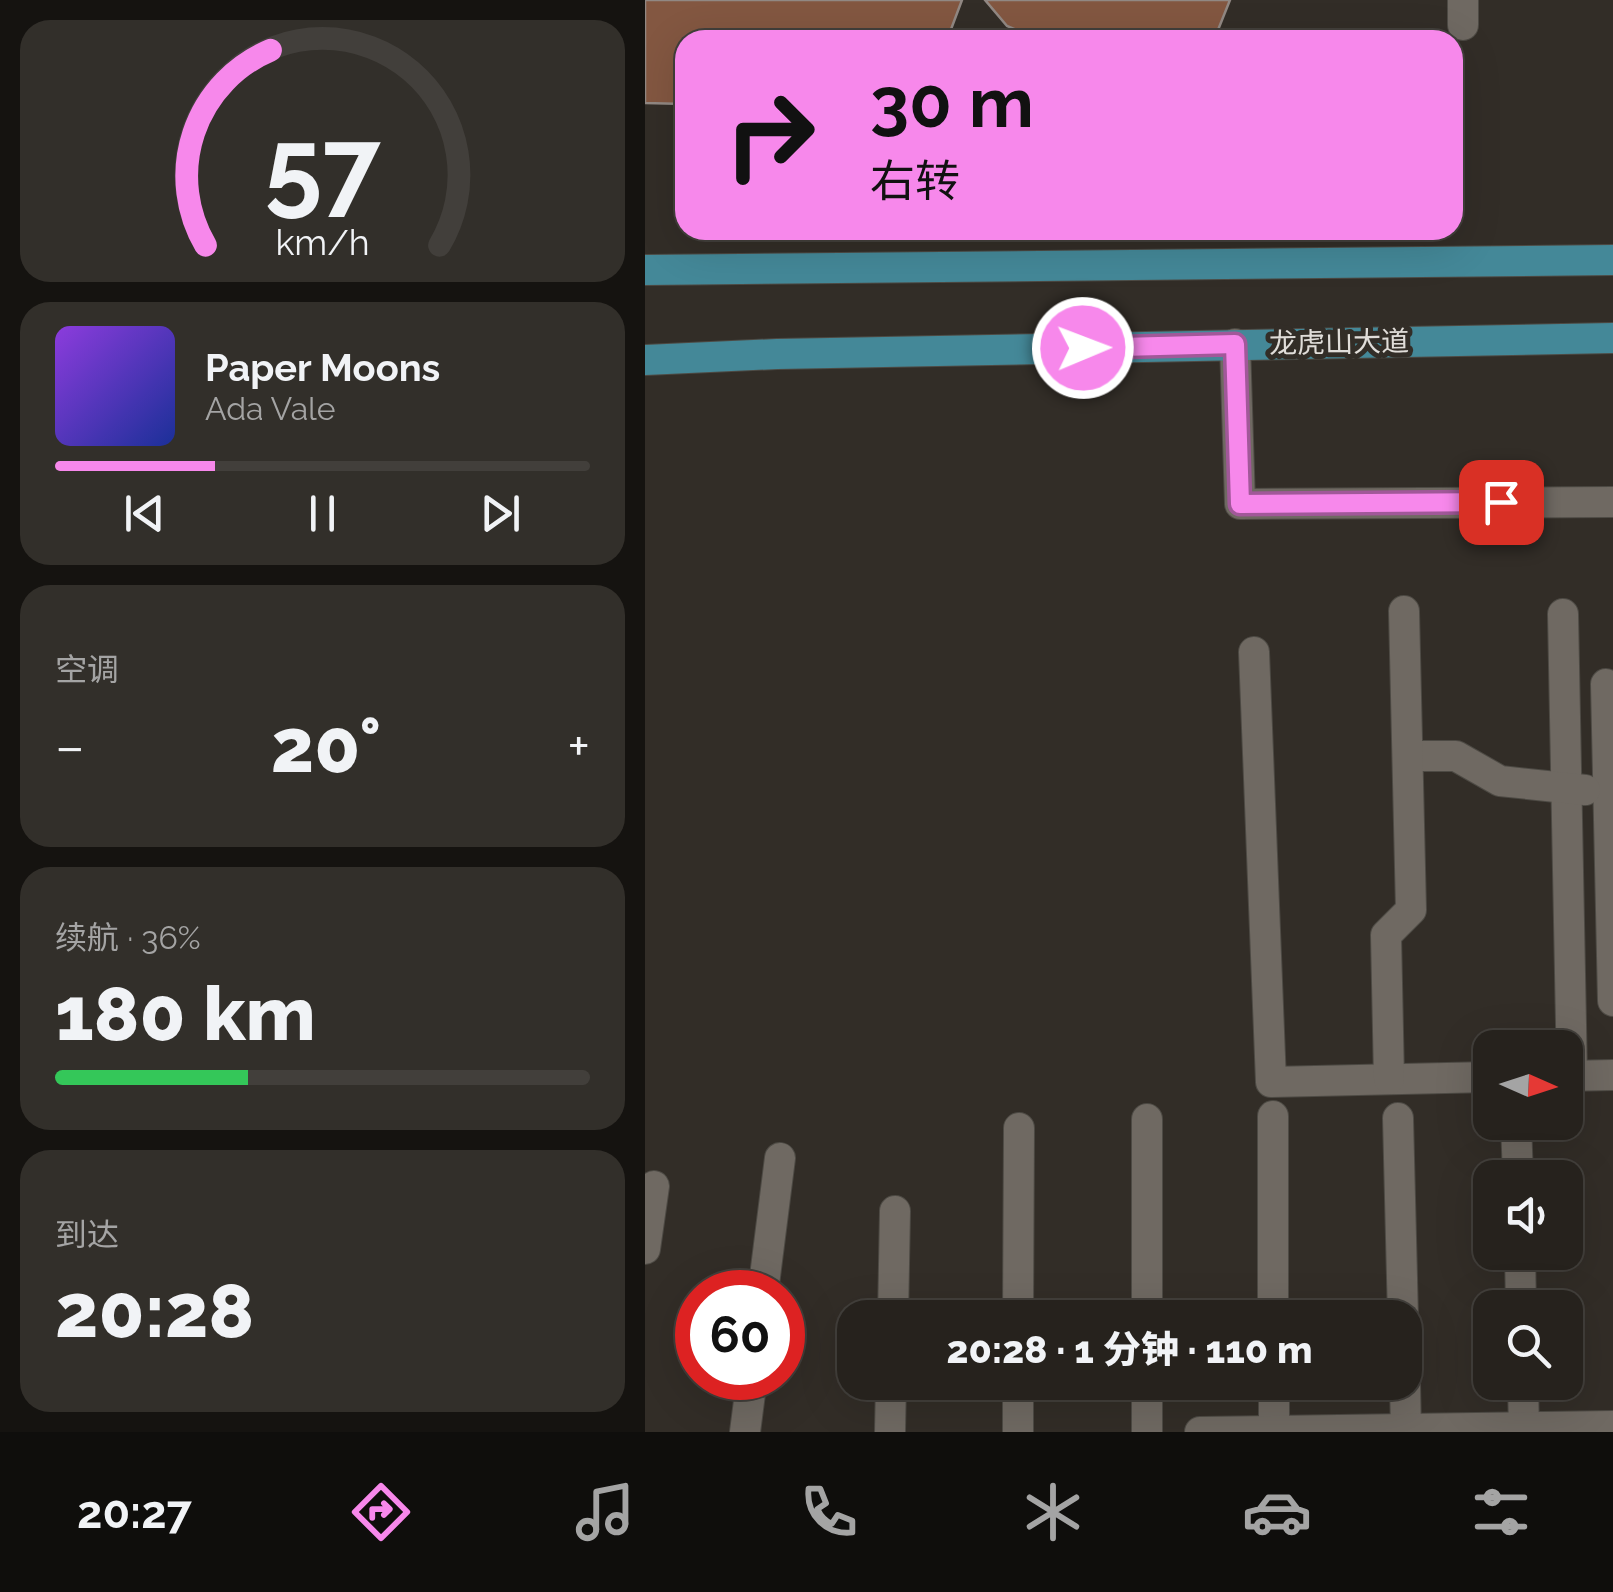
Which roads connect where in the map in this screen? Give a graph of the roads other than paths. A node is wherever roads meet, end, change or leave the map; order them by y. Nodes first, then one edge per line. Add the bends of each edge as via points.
1 (1613, 260) edge
2 (645, 270) edge
3 (1613, 338) edge
4 (1235, 344) junction
5 (645, 360) edge
6 (1613, 502) edge
7 (1405, 611) dead end
8 (1563, 614) dead end
9 (1254, 652) dead end
10 (1606, 684) dead end
11 (1408, 756) junction
12 (1566, 790) junction
13 (1611, 790) edge
14 (1613, 1001) edge
15 (1569, 1030) edge
16 (1613, 1075) edge
17 (1583, 1076) edge
18 (1473, 1077) edge
19 (1389, 1079) junction
20 (1273, 1116) dead end
21 (1147, 1118) dead end
22 (1398, 1118) dead end
23 (1019, 1128) dead end
24 (780, 1158) dead end
25 (654, 1186) dead end
26 (895, 1211) dead end
27 (645, 1250) edge
28 (766, 1270) edge
29 (893, 1300) edge
30 (1018, 1300) edge
31 (1147, 1300) edge
32 (1273, 1300) edge
33 (1403, 1300) edge
34 (749, 1400) edge
35 (890, 1400) edge
36 (1018, 1400) edge
37 (1147, 1400) edge
38 (1273, 1400) edge
39 (1405, 1400) edge
40 (1523, 1400) edge
41 (1613, 1426) edge
42 (1406, 1430) edge
43 (1524, 1430) edge
44 (1274, 1431) edge
45 (745, 1432) edge
46 (889, 1432) edge
47 (1018, 1432) edge
48 (1147, 1432) edge
49 (1200, 1432) edge

1 - 2 main road
3 - 4 main road, 龙虎山大道
4 - 5 main road, 龙虎山大道
4 - 6 street via 1240,504
7 - 11 street
8 - 12 street
9 - 19 street via 1271,1082
10 - 13 street
11 - 12 street via 1456,756 1500,781
11 - 19 street via 1411,910 1386,935
12 - 13 street
12 - 15 street
13 - 14 street
16 - 17 street
18 - 19 street
20 - 32 street
21 - 31 street
22 - 33 street
23 - 30 street
24 - 28 street
25 - 27 street
26 - 29 street
34 - 45 street
35 - 46 street
36 - 47 street
37 - 48 street
38 - 44 street
39 - 42 street
40 - 43 street
41 - 43 street
42 - 43 street
42 - 44 street
44 - 49 street

